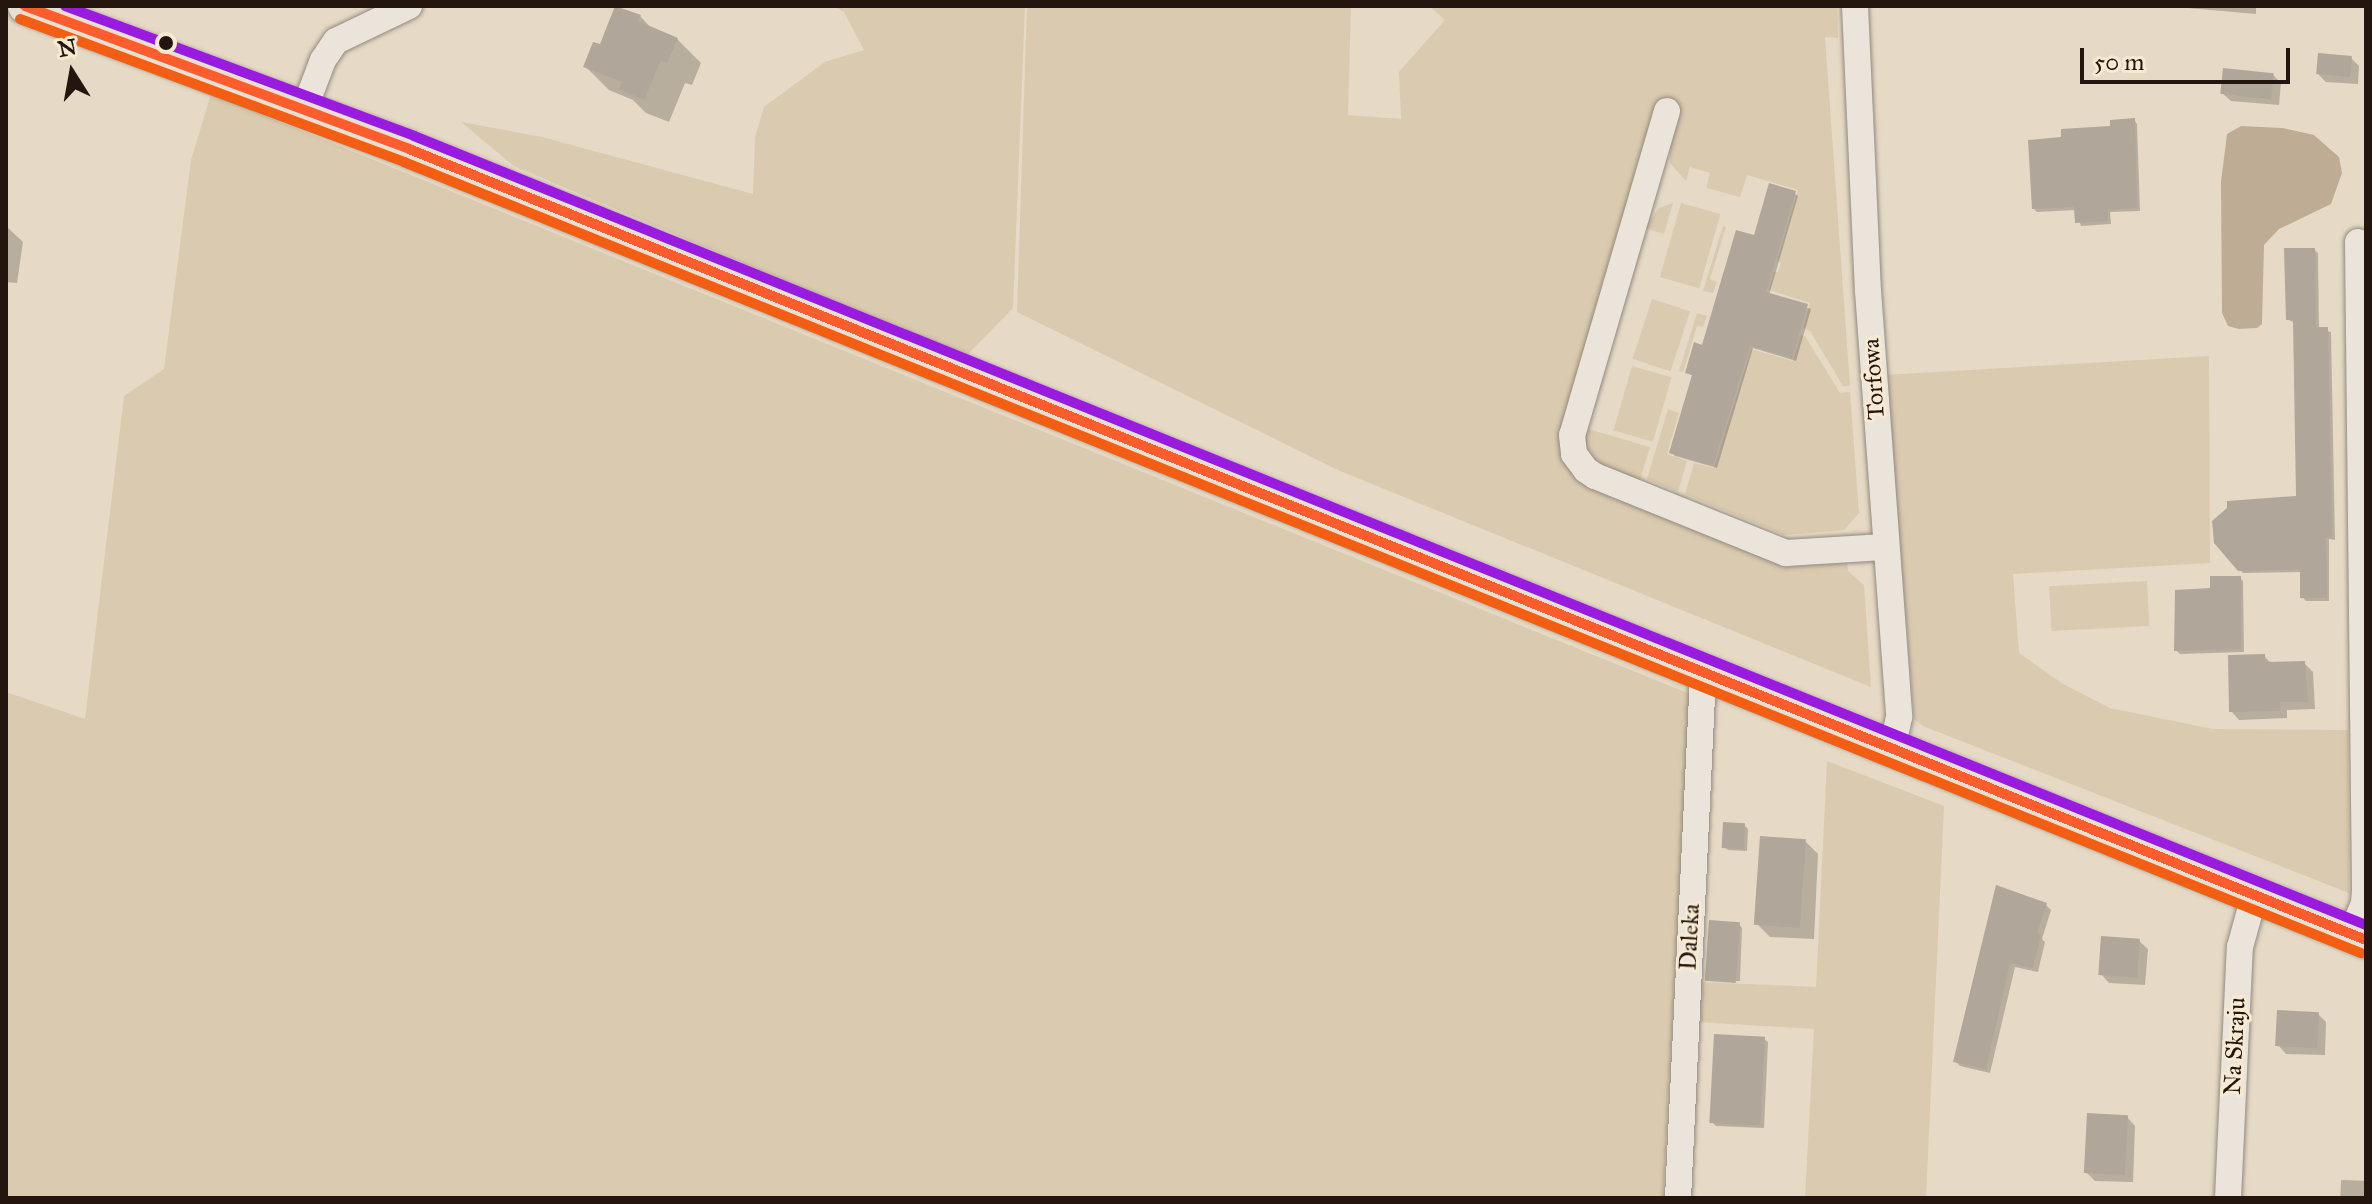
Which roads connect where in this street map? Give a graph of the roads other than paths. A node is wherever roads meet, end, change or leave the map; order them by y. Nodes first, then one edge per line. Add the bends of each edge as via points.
1 (25, 6) edge
2 (409, 6) edge
3 (1855, 6) edge
4 (304, 110) junction
5 (1667, 111) dead end
6 (2358, 242) dead end
7 (1884, 547) junction
8 (1703, 675) junction
9 (1892, 751) junction
10 (2254, 896) junction
11 (2359, 937) edge
12 (1678, 1198) edge
13 (2228, 1198) edge

1 - 4 main road
2 - 4 street via 336,41
3 - 7 street, Torfowa
4 - 8 main road
5 - 7 street via 1572,435 1574,454 1595,476 1786,553
6 - 11 street via 2365,899
7 - 9 street, Torfowa via 1899,717
8 - 9 main road
8 - 12 street, Daleka
9 - 10 main road
10 - 11 main road
10 - 13 street, Na Skraju via 2240,947

